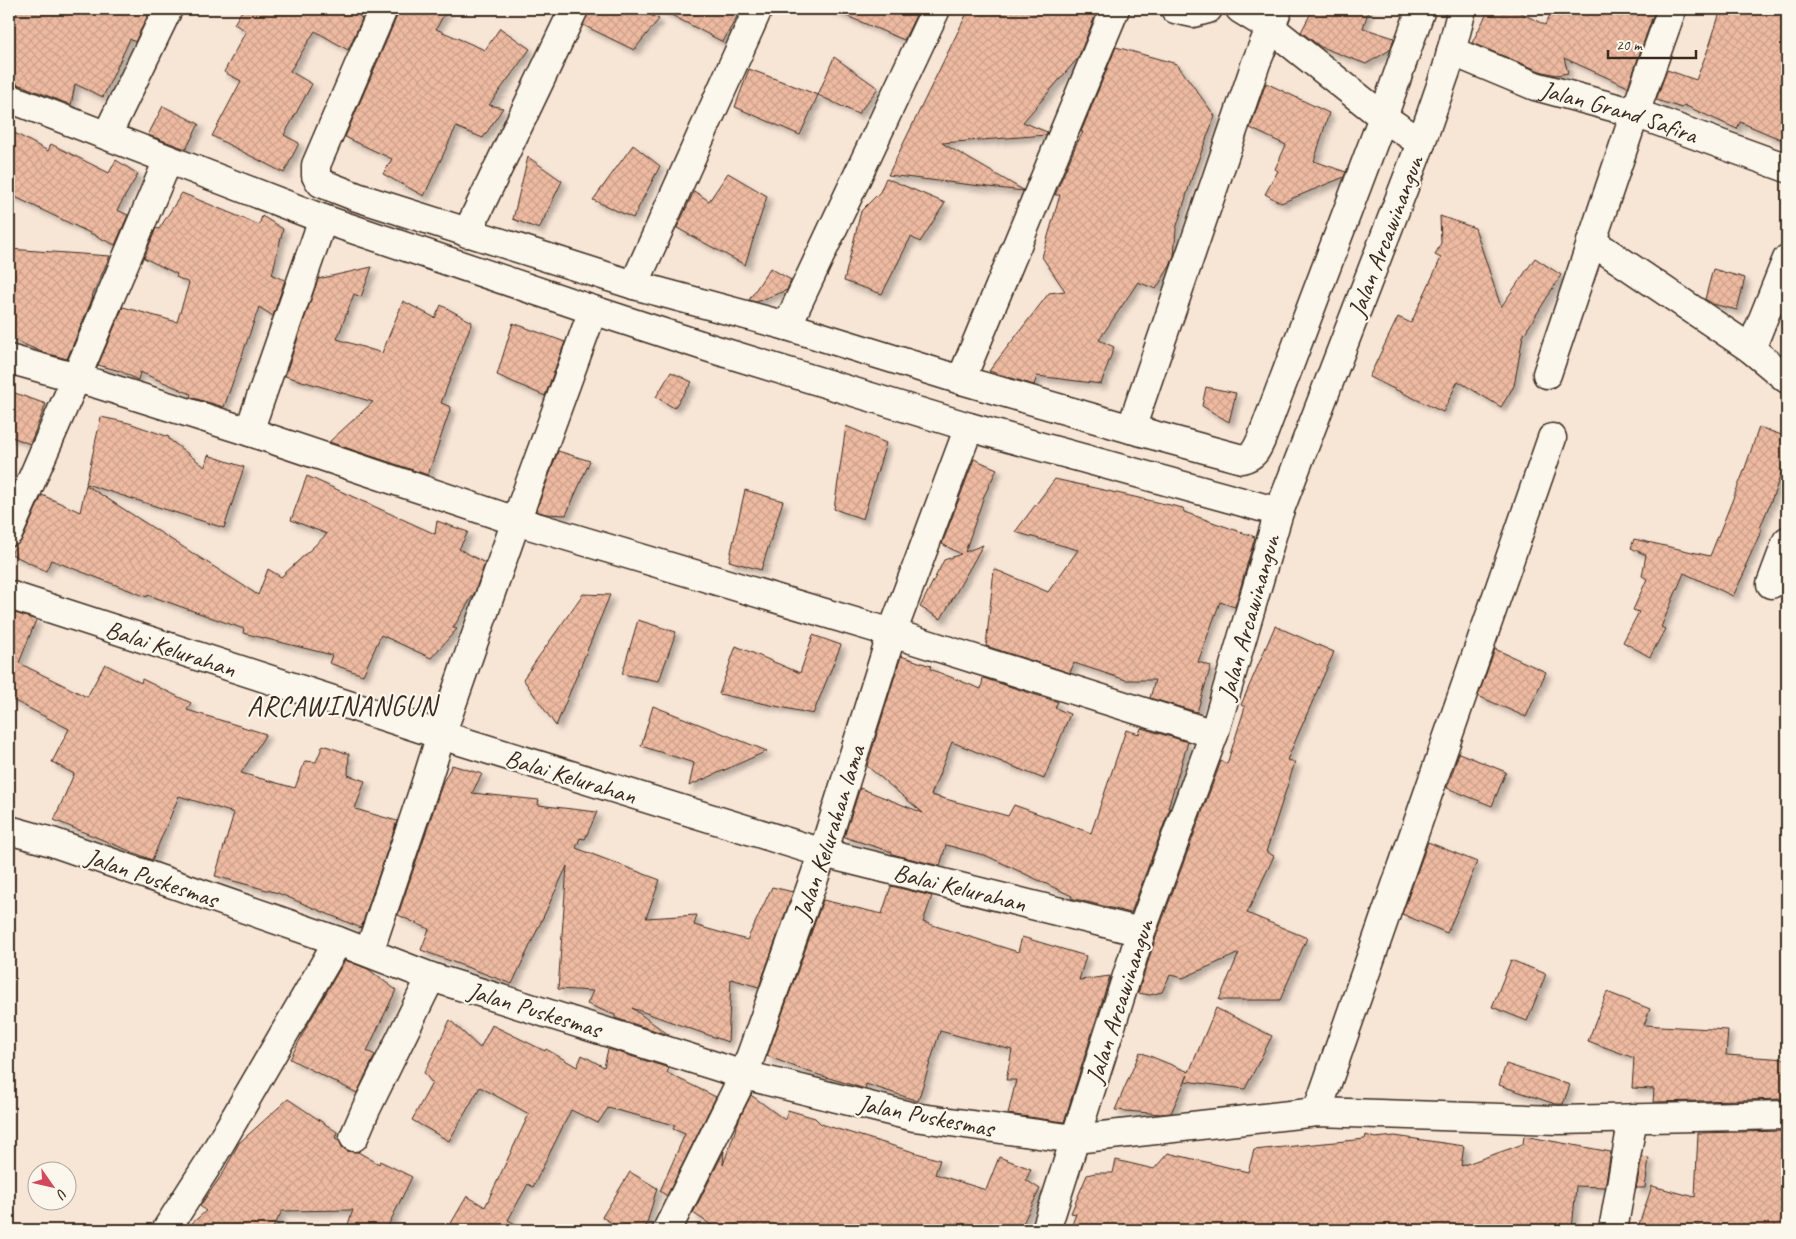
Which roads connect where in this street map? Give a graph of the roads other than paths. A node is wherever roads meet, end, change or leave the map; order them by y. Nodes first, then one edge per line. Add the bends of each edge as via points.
1 (168, 9) edge
2 (382, 9) edge
3 (574, 9) edge
4 (758, 9) edge
5 (936, 9) edge
6 (1114, 9) edge
7 (1175, 9) edge
8 (1208, 9) edge
9 (1240, 9) edge
10 (1420, 9) edge
11 (1462, 9) edge
12 (1672, 9) edge
13 (1275, 18) edge
14 (1451, 51) junction
15 (9, 98) edge
16 (1635, 113) junction
17 (1383, 117) junction
18 (107, 134) junction
19 (1422, 143) junction
20 (168, 160) junction
21 (1787, 168) edge
22 (323, 219) junction
23 (467, 233) junction
24 (1591, 241) junction
25 (1787, 259) edge
26 (634, 285) junction
27 (594, 310) junction
28 (787, 326) junction
29 (1752, 349) junction
30 (9, 359) edge
31 (1548, 374) dead end
32 (76, 378) junction
33 (1787, 379) edge
34 (961, 380) junction
35 (969, 427) junction
36 (1131, 429) junction
37 (250, 432) junction
38 (1552, 438) dead end
39 (1279, 512) junction
40 (516, 521) junction
41 (9, 532) edge
42 (1787, 541) edge
43 (1771, 584) dead end
44 (9, 595) edge
45 (892, 633) junction
46 (1214, 734) junction
47 (441, 736) junction
48 (9, 830) edge
49 (823, 853) junction
50 (1141, 932) junction
51 (338, 940) junction
52 (369, 952) junction
53 (432, 977) junction
54 (744, 1074) junction
55 (1316, 1112) junction
56 (1787, 1115) edge
57 (1633, 1118) junction
58 (354, 1136) dead end
59 (1074, 1139) junction
60 (166, 1230) edge
61 (667, 1230) edge
62 (1046, 1230) edge
63 (1613, 1230) edge

1 - 18 street
2 - 23 street via 316,165 316,176 321,183 332,188
3 - 23 street
4 - 26 street
5 - 28 street
6 - 34 street
7 - 8 street via 1192,13
9 - 13 street
10 - 17 street
11 - 14 street, Jalan Arcawinangun
12 - 16 street
13 - 17 street
13 - 36 street via 1256,63
14 - 16 street, Jalan Grand Safira via 1534,86
14 - 19 street, Jalan Arcawinangun
15 - 18 street
16 - 21 street, Jalan Grand Safira
16 - 24 street
17 - 19 street
17 - 36 street via 1252,456 1242,459
18 - 20 street
19 - 39 street, Jalan Arcawinangun
20 - 22 street
20 - 32 street
22 - 27 street
22 - 37 street
23 - 26 street
24 - 29 street
24 - 31 street
25 - 29 street
26 - 28 street
27 - 35 street
27 - 40 street
28 - 34 street
29 - 33 street
30 - 32 street
32 - 37 street
32 - 41 street
34 - 36 street
35 - 39 street
35 - 45 street, Jalan Kelurahan lama
37 - 40 street
38 - 55 street
39 - 46 street, Jalan Arcawinangun
40 - 45 street
40 - 47 street
42 - 43 street
44 - 47 street, Balai Kelurahan
45 - 46 street
45 - 49 street, Jalan Kelurahan lama
46 - 50 street, Jalan Arcawinangun
47 - 49 street, Balai Kelurahan
47 - 52 street
48 - 51 street, Jalan Puskesmas
49 - 50 street, Balai Kelurahan
49 - 54 street, Jalan Kelurahan lama
50 - 59 street, Jalan Arcawinangun
51 - 52 street, Jalan Puskesmas
51 - 60 street via 207,1166
52 - 53 street, Jalan Puskesmas
53 - 54 street, Jalan Puskesmas
53 - 58 street
54 - 59 street, Jalan Puskesmas via 914,1117
54 - 61 street, Jalan Kelurahan lama
55 - 57 street, Jalan Puskesmas via 1549,1119
55 - 59 street, Jalan Puskesmas
56 - 57 street, Jalan Puskesmas
57 - 63 street
59 - 62 street, Jalan Arcawinangun

